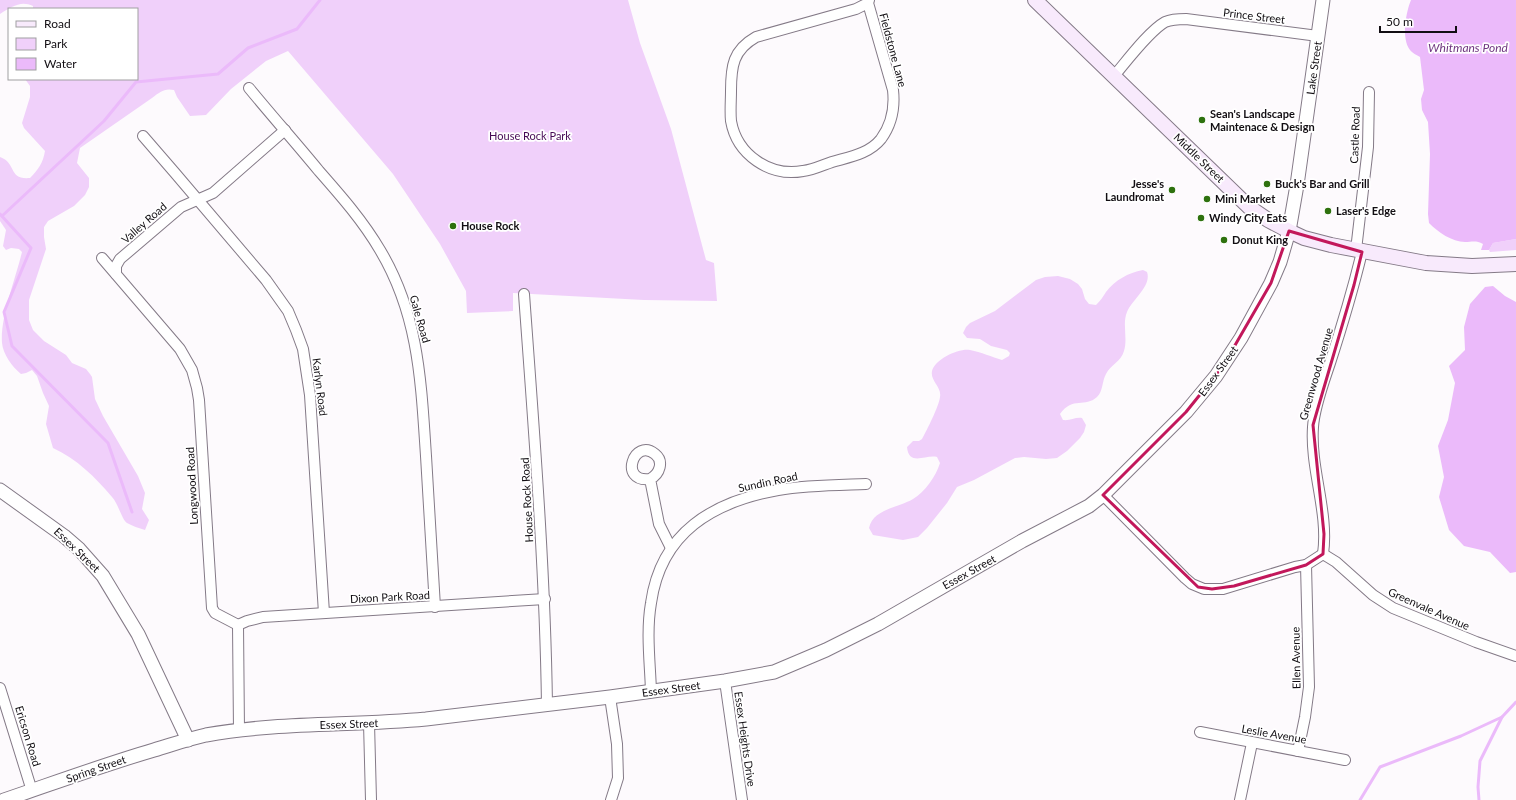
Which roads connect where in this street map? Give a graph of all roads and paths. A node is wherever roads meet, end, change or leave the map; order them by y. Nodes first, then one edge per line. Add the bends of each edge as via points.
1 (1035, 0) edge
2 (1324, 0) edge
3 (869, 2) edge
4 (1318, 36) junction
5 (1114, 76) junction
6 (249, 88) dead end
7 (1369, 92) dead end
8 (285, 130) junction
9 (143, 136) dead end
10 (198, 199) junction
11 (1288, 231) junction
12 (1359, 251) junction
13 (102, 258) dead end
14 (1516, 264) edge
15 (116, 274) junction
16 (524, 294) dead end
17 (650, 479) dead end
18 (866, 484) dead end
19 (0, 490) edge
20 (1103, 495) junction
21 (670, 548) junction
22 (1323, 554) junction
23 (1306, 564) junction
24 (544, 599) junction
25 (435, 607) junction
26 (324, 613) junction
27 (238, 625) junction
28 (1516, 656) edge
29 (725, 681) junction
30 (0, 688) edge
31 (651, 691) junction
32 (610, 697) junction
33 (547, 704) junction
34 (369, 723) junction
35 (239, 731) junction
36 (1200, 732) dead end
37 (188, 740) junction
38 (1252, 743) junction
39 (1298, 751) junction
40 (1345, 760) dead end
41 (32, 791) junction
42 (4, 800) edge
43 (371, 800) edge
44 (611, 800) edge
45 (742, 800) edge
46 (1240, 800) edge

1 - 5 main road, Middle Street
2 - 4 street, Lake Street
3 - 3 street, Fieldstone Lane via 893,90 892,116 880,140 866,151 803,171 773,170 749,156 734,132 732,121 731,75 741,48 756,37 856,9
4 - 5 street, Prince Street via 1186,19 1171,20 1158,27
4 - 11 street, Lake Street
5 - 11 main road, Middle Street via 1249,207
6 - 8 street, Gale Road
7 - 12 street, Castle Road via 1368,147
8 - 10 street, Valley Road via 213,193
8 - 25 street, Gale Road via 368,230 400,291 416,343 421,383
9 - 10 street
10 - 15 street, Valley Road via 181,207 120,259 116,266
10 - 26 street, Karlyn Road via 278,296 288,311 303,349 312,409
11 - 12 main road, Middle Street via 1317,242
11 - 20 street, Essex Street via 1280,262 1271,283 1223,366 1186,412
12 - 14 main road, Middle Street via 1448,265
12 - 22 street, Greenwood Avenue via 1351,296 1313,425 1314,457 1324,534
13 - 15 street, Longwood Road
15 - 27 street, Longwood Road via 180,349 192,370 199,400 212,608 216,614
16 - 24 street, House Rock Road
17 - 21 street via 659,524
18 - 21 street, Sundin Road via 807,486 739,500 696,523
19 - 37 street, Essex Street via 64,536 103,576 138,634
20 - 23 street via 1185,578 1198,587 1223,589
20 - 29 street, Essex Street via 1089,506 1022,541 878,624 826,650 774,672
21 - 31 street, Sundin Road via 657,574 650,604 648,641
22 - 23 street
22 - 28 street, Greenvale Avenue via 1336,562 1372,595 1393,608
23 - 39 street, Ellen Avenue via 1309,687
24 - 25 street, Dixon Park Road
24 - 33 street, House Rock Road
25 - 26 street, Dixon Park Road
26 - 27 street, Dixon Park Road via 263,617
27 - 35 street
29 - 31 street, Essex Street
29 - 45 street, Essex Heights Drive
30 - 41 street, Ericson Road
31 - 32 street, Essex Street
32 - 33 street, Essex Street
32 - 44 street via 617,744 618,778
33 - 34 street, Essex Street via 426,719
34 - 35 street, Essex Street
34 - 43 street
35 - 37 street, Essex Street
36 - 38 street, Leslie Avenue
37 - 41 street, Spring Street
38 - 39 street, Leslie Avenue
38 - 46 street
39 - 40 street, Leslie Avenue
41 - 42 street, Spring Street

